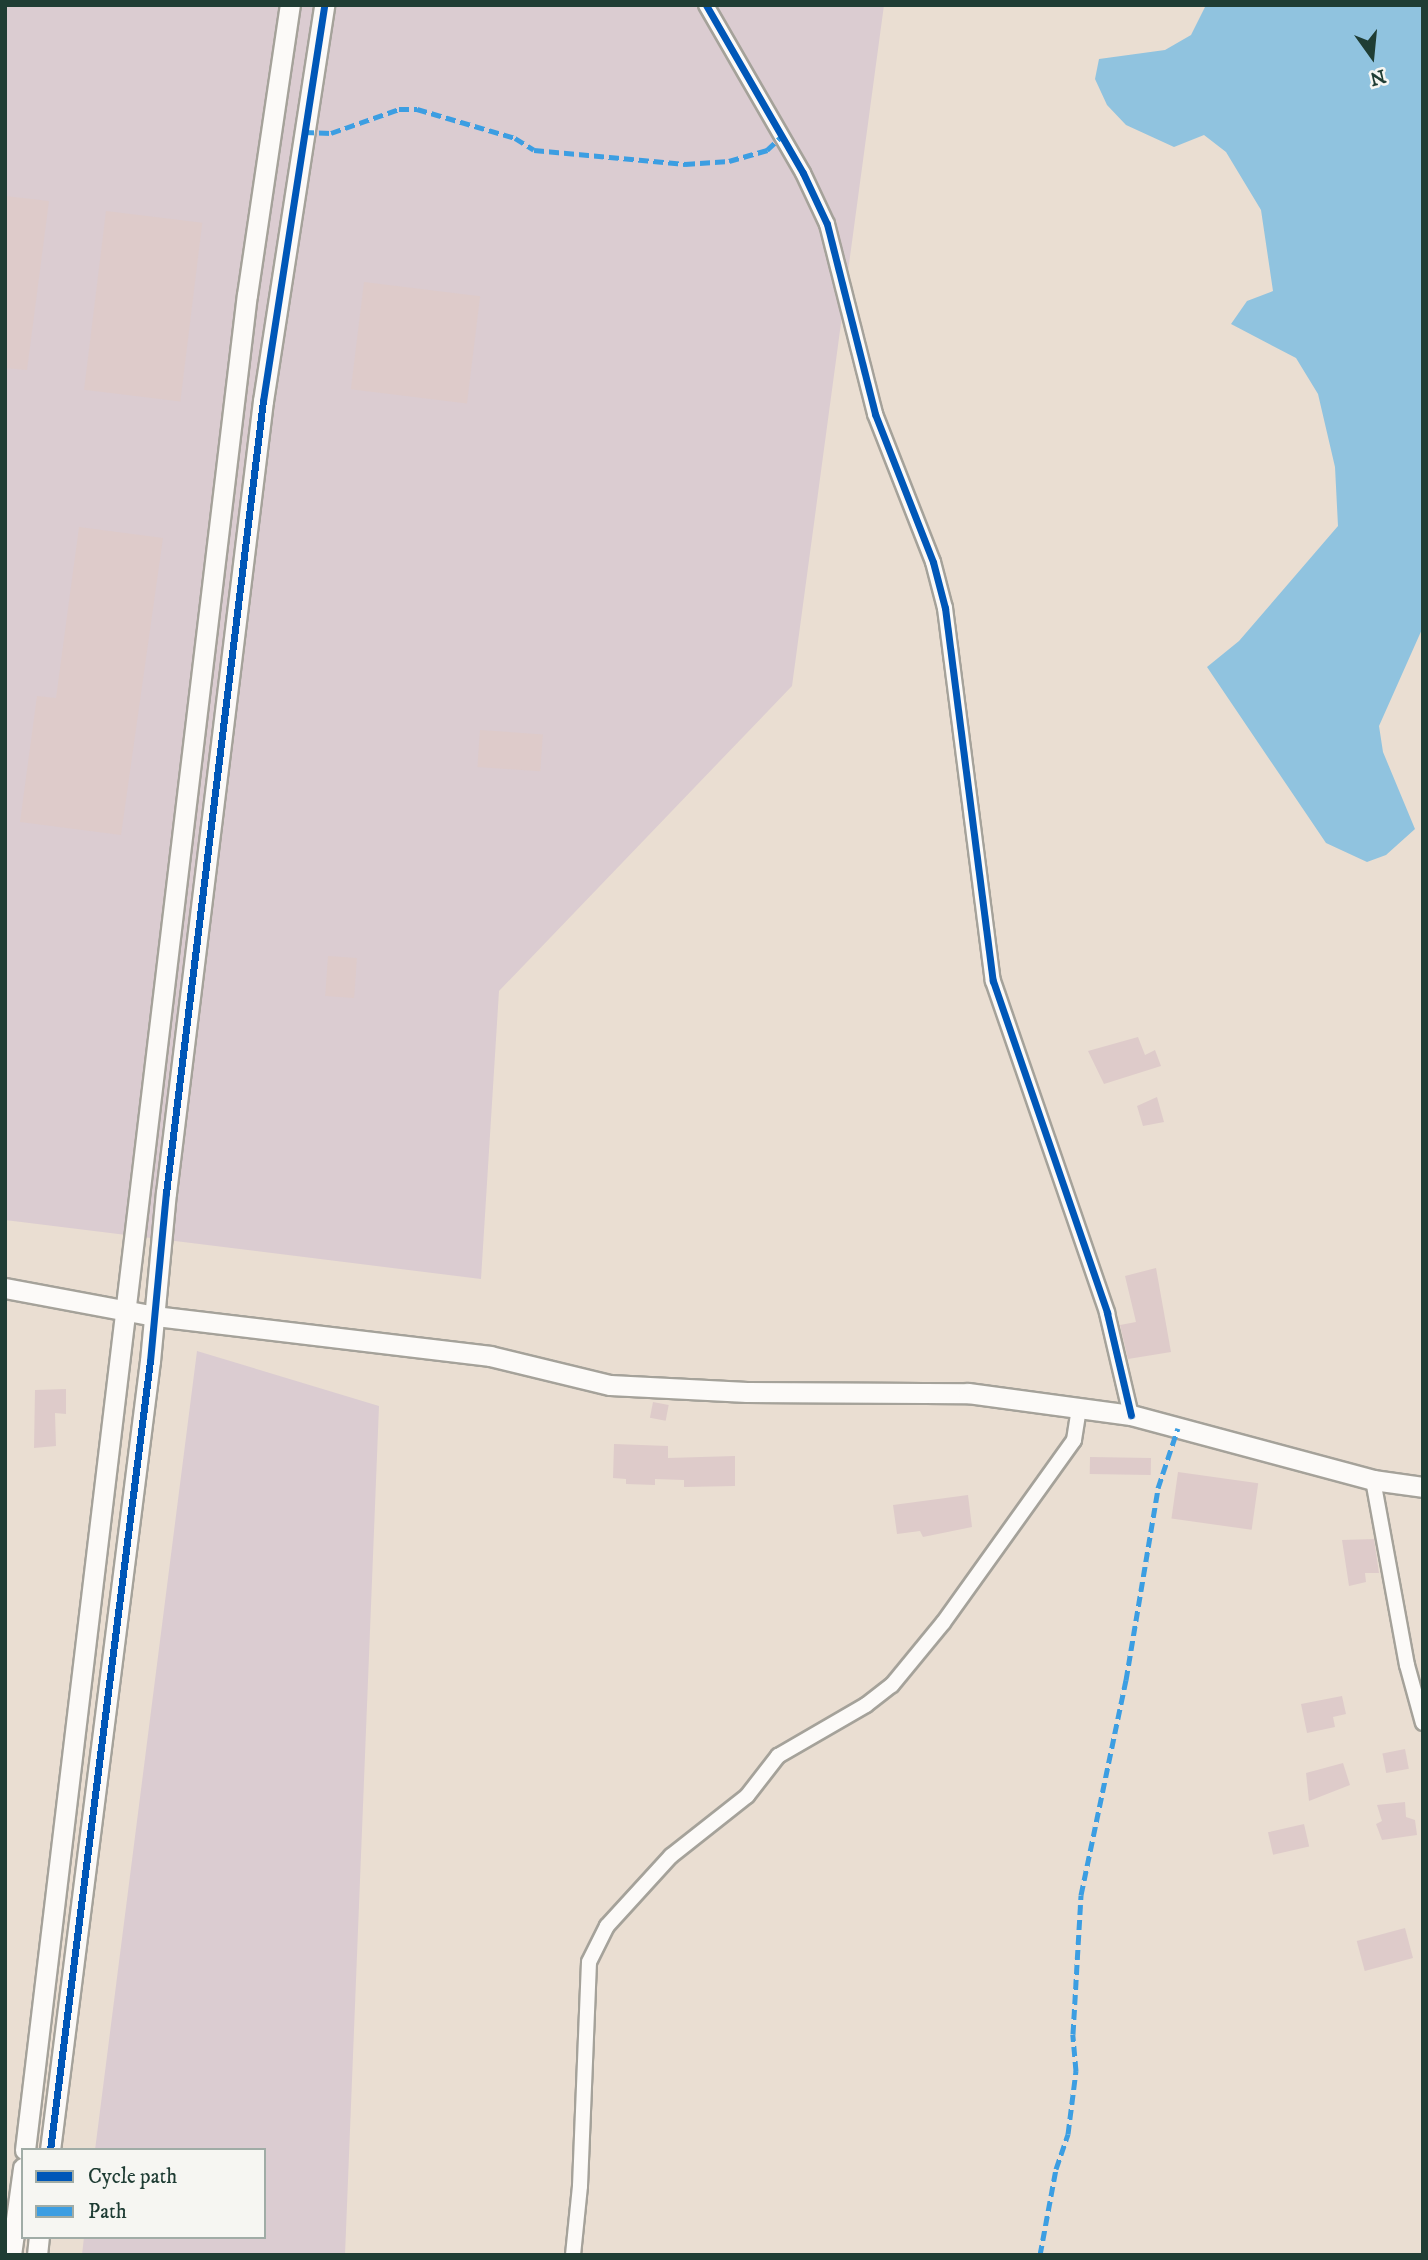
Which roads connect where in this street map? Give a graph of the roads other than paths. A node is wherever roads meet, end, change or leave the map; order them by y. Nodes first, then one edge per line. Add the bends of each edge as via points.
1 (290, 5) edge
2 (324, 5) edge
3 (706, 5) edge
4 (5, 1288) edge
5 (122, 1309) junction
6 (155, 1316) junction
7 (1079, 1408) junction
8 (1131, 1415) junction
9 (1373, 1480) junction
10 (1423, 1487) edge
11 (1423, 1723) edge
12 (25, 2148) edge
13 (50, 2148) edge
14 (21, 2182) edge
15 (11, 2255) edge
16 (573, 2255) edge

1 - 5 street via 247,295
2 - 6 street via 261,415
3 - 8 street via 803,173 827,224 875,414 933,562 945,608 993,981 1107,1313
4 - 5 street
5 - 6 street
5 - 12 street via 62,1869
6 - 7 street via 490,1356 610,1385 747,1392 968,1393
6 - 13 street
7 - 8 street
7 - 16 street via 1074,1440 943,1623 892,1685 778,1756 747,1796 671,1856 607,1926 589,1962
8 - 9 street
9 - 10 street
9 - 11 street via 1407,1665
14 - 15 street

